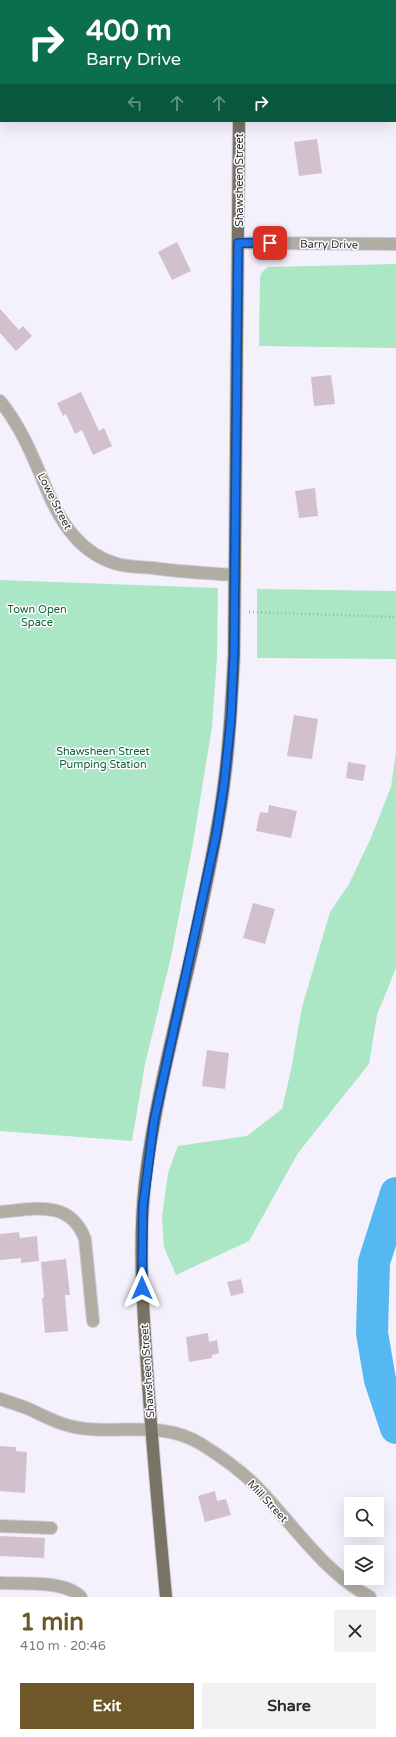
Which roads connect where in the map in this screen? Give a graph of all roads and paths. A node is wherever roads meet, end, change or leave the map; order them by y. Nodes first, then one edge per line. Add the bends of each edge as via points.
1 (239, 122) edge
2 (238, 243) junction
3 (396, 244) edge
4 (0, 401) edge
5 (234, 575) junction
6 (234, 611) junction
7 (396, 617) edge
8 (0, 1212) edge
9 (93, 1321) dead end
10 (0, 1399) edge
11 (151, 1428) junction
12 (0, 1526) edge
13 (50, 1528) dead end
14 (0, 1583) edge
15 (81, 1597) edge
16 (166, 1597) edge
17 (370, 1597) edge

1 - 2 main road, Shawsheen Street
2 - 3 street, Barry Drive
2 - 5 main road, Shawsheen Street
4 - 5 street, Lowe Street via 25,439 64,523 75,538 89,550 118,564
5 - 6 main road, Shawsheen Street
6 - 7 path
6 - 11 main road, Shawsheen Street via 231,718 216,836 155,1115 146,1180 142,1288
8 - 9 street via 48,1208 63,1212 75,1220 85,1239
10 - 11 street, Mill Street via 70,1426 86,1429
11 - 16 main road, Shawsheen Street
11 - 17 street, Mill Street via 199,1443 240,1472 259,1489 323,1561 346,1582
12 - 13 street
14 - 15 street via 58,1586

